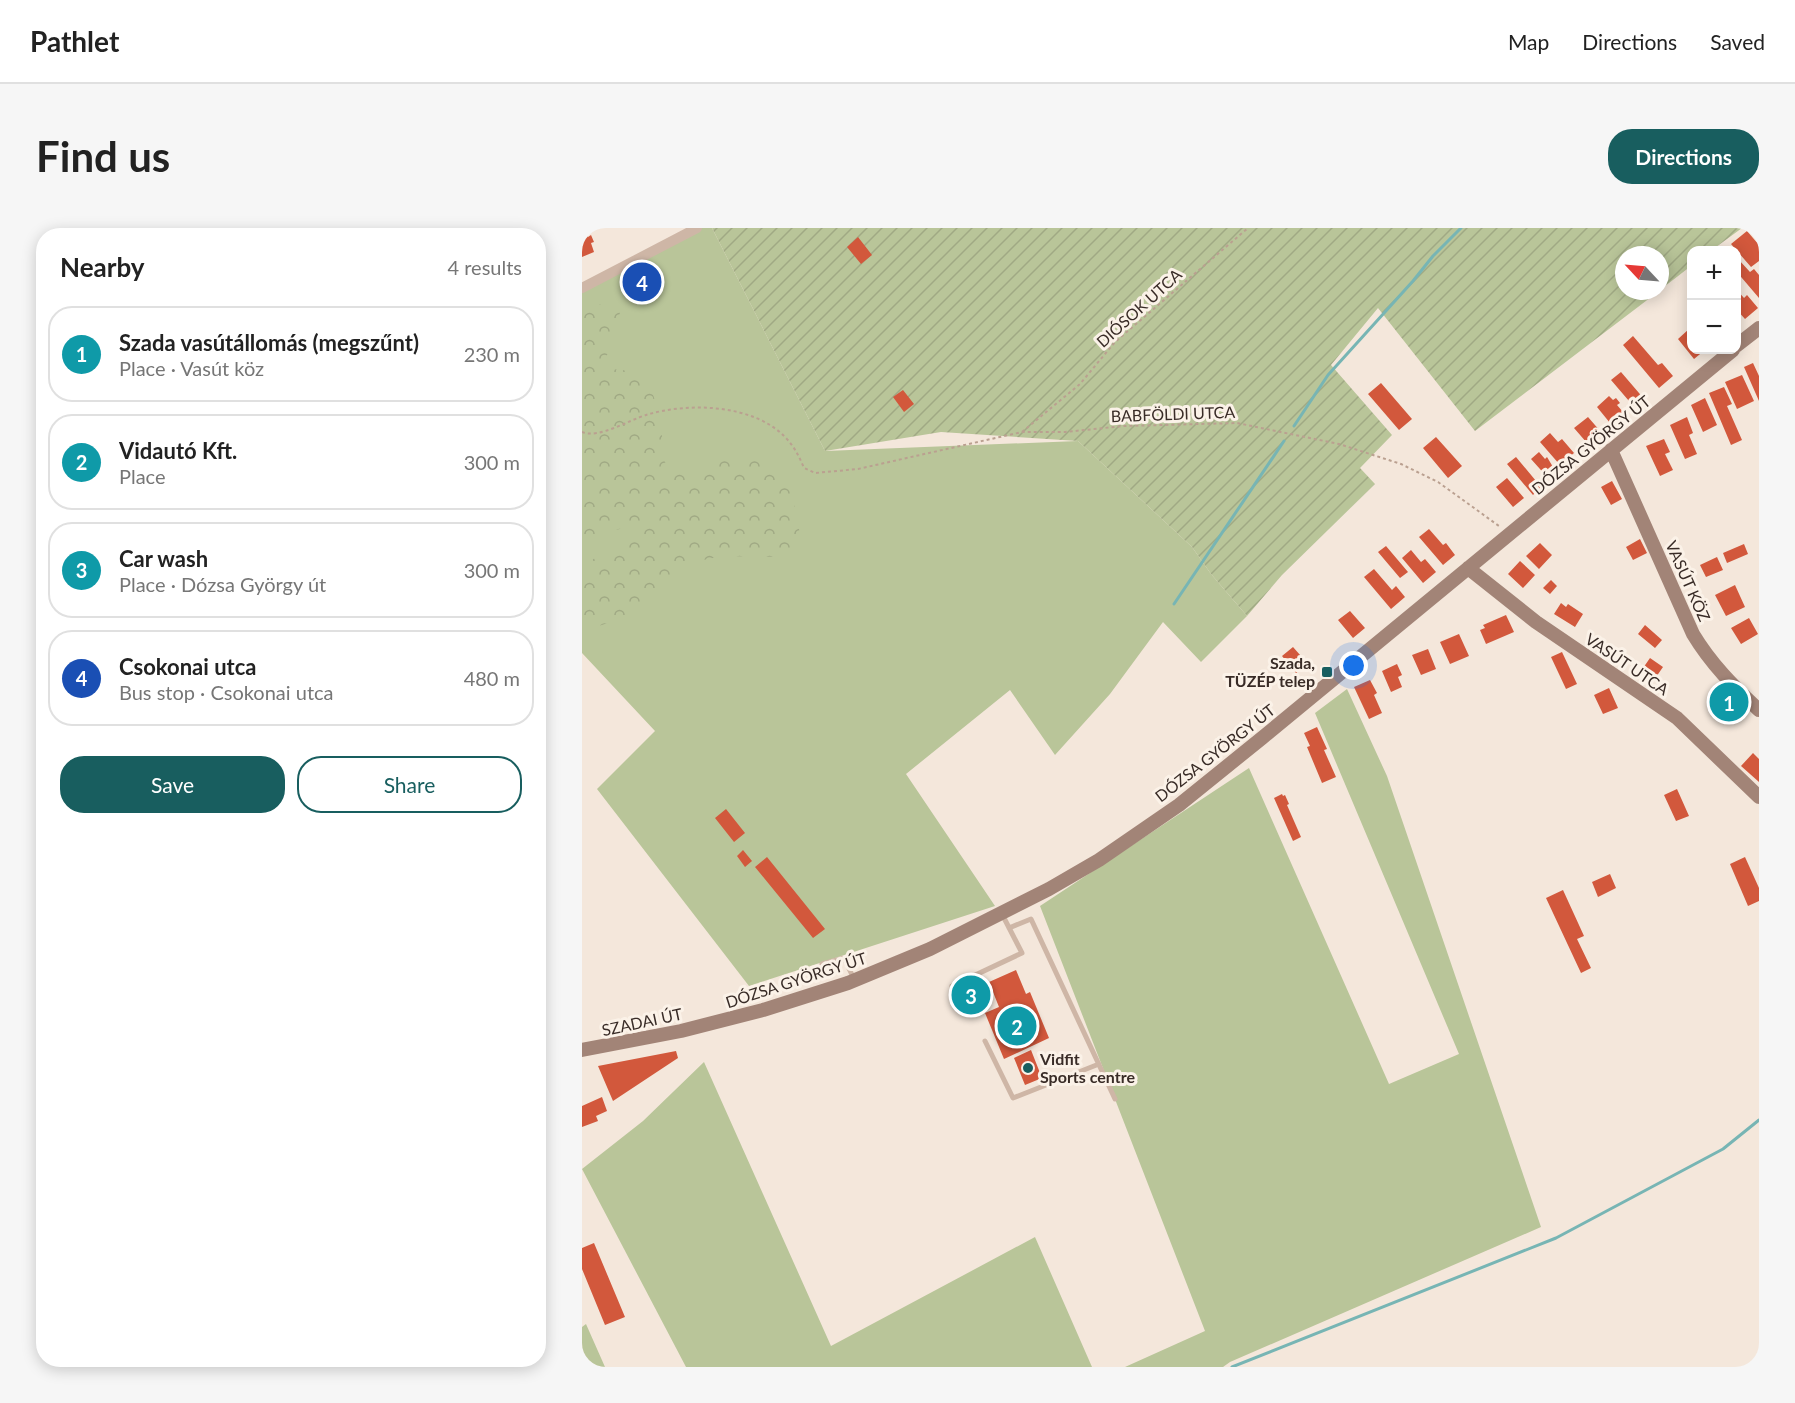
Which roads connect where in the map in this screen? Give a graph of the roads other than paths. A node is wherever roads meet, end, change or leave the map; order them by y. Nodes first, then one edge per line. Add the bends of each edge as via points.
1 (697, 228) edge
2 (582, 288) edge
3 (1759, 328) edge
4 (1741, 343) edge
5 (1728, 354) edge
6 (1611, 450) junction
7 (1468, 568) junction
8 (1759, 710) edge
9 (1759, 797) edge
10 (1002, 914) junction
11 (1009, 928) junction
12 (822, 964) dead end
13 (854, 980) junction
14 (952, 986) dead end
15 (707, 1024) joint
16 (985, 1041) dead end
17 (582, 1050) edge
18 (1099, 1065) junction
19 (1115, 1099) dead end

1 - 2 street
3 - 4 main road
5 - 6 main road, DÓZSA GYÖRGY ÚT
6 - 7 main road, DÓZSA GYÖRGY ÚT
6 - 8 main road, VASÚT KÖZ via 1694,634 1722,674
7 - 9 main road, VASÚT UTCA via 1536,622 1677,718
7 - 10 main road, DÓZSA GYÖRGY ÚT via 1179,805 1099,860
10 - 11 lane
10 - 13 main road, DÓZSA GYÖRGY ÚT via 930,950
11 - 14 lane via 1022,953
11 - 18 lane via 1030,919
12 - 13 lane via 844,958
13 - 15 main road, DÓZSA GYÖRGY ÚT
15 - 17 main road, SZADAI ÚT
16 - 18 lane via 1013,1098
18 - 19 lane

